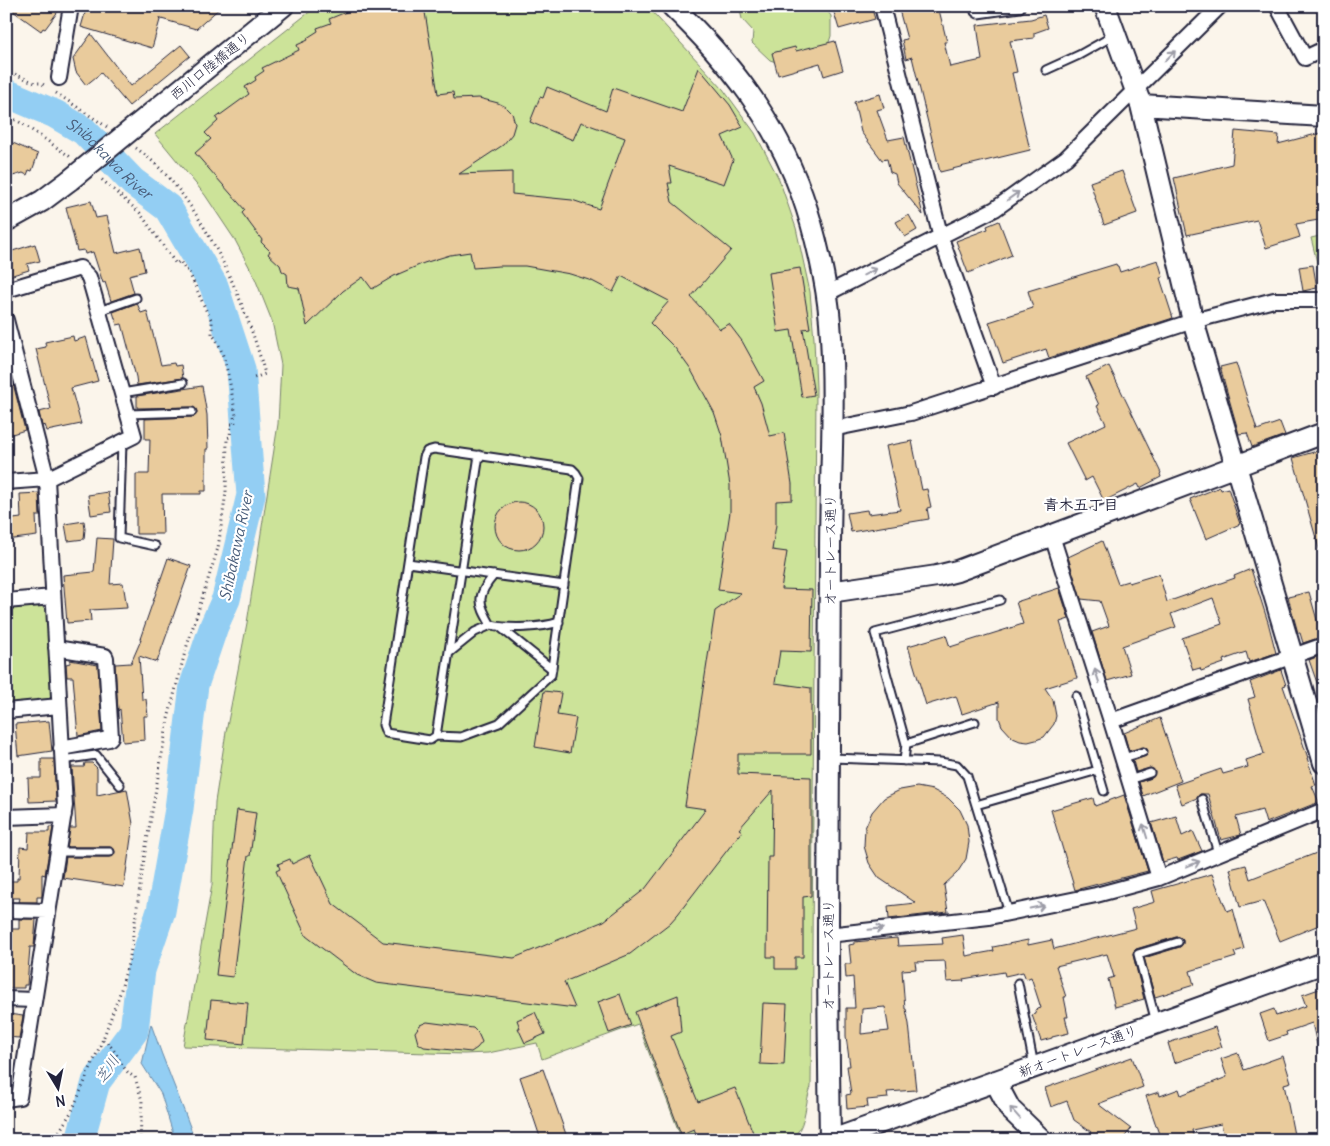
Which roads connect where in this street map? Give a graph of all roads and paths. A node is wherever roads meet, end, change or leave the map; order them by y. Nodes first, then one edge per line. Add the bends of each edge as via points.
1 (71, 6) edge
2 (283, 6) edge
3 (672, 6) edge
4 (882, 6) edge
5 (974, 6) edge
6 (1020, 6) edge
7 (1105, 6) edge
8 (1220, 6) edge
9 (1277, 6) edge
10 (1115, 34) junction
11 (1324, 49) edge
12 (6, 70) edge
13 (1046, 70) dead end
14 (59, 78) dead end
15 (1138, 98) junction
16 (6, 114) edge
17 (1324, 116) edge
18 (111, 130) dead end
19 (134, 147) dead end
20 (73, 170) junction
21 (99, 177) dead end
22 (6, 221) edge
23 (941, 238) junction
24 (6, 290) edge
25 (826, 294) junction
26 (136, 298) dead end
27 (1324, 300) edge
28 (99, 311) junction
29 (6, 320) edge
30 (1193, 320) junction
31 (254, 378) dead end
32 (183, 383) dead end
33 (994, 387) junction
34 (122, 394) junction
35 (192, 412) dead end
36 (128, 414) junction
37 (832, 429) junction
38 (1324, 433) edge
39 (122, 442) junction
40 (479, 455) junction
41 (1236, 465) junction
42 (48, 478) junction
43 (6, 482) edge
44 (1052, 536) junction
45 (155, 546) dead end
46 (408, 563) junction
47 (462, 571) junction
48 (494, 575) junction
49 (564, 585) junction
50 (830, 592) junction
51 (53, 597) junction
52 (1000, 600) dead end
53 (6, 601) edge
54 (559, 622) junction
55 (491, 625) junction
56 (500, 627) junction
57 (1324, 645) edge
58 (56, 648) junction
59 (449, 653) junction
60 (1293, 656) junction
61 (552, 668) junction
62 (1076, 696) dead end
63 (59, 706) junction
64 (6, 711) edge
65 (1111, 721) junction
66 (975, 722) dead end
67 (436, 736) junction
68 (906, 744) junction
69 (1143, 752) dead end
70 (62, 754) junction
71 (829, 758) junction
72 (1123, 758) junction
73 (904, 761) junction
74 (1324, 764) edge
75 (1098, 770) junction
76 (1150, 773) dead end
77 (1129, 780) junction
78 (120, 785) dead end
79 (1104, 790) dead end
80 (1202, 799) dead end
81 (976, 805) junction
82 (1324, 810) edge
83 (64, 815) junction
84 (6, 817) edge
85 (58, 852) junction
86 (110, 852) dead end
87 (1218, 853) junction
88 (1159, 878) junction
89 (6, 910) edge
90 (48, 911) junction
91 (1008, 913) junction
92 (828, 935) junction
93 (1178, 942) dead end
94 (1324, 963) edge
95 (1018, 983) dead end
96 (6, 999) edge
97 (34, 1000) junction
98 (1156, 1023) junction
99 (103, 1040) junction
100 (1034, 1067) junction
101 (995, 1080) junction
102 (6, 1100) edge
103 (54, 1140) edge
104 (140, 1140) edge
105 (831, 1140) edge
106 (1042, 1140) edge

1 - 14 street
2 - 20 street, 西川口陸橋通り, bridge via 137,125
3 - 25 street, オートレース通り via 740,79 773,131 802,195
4 - 23 street
5 - 6 lane via 978,14
7 - 10 street
15 -> 8 street
9 - 11 street via 1306,58
10 - 13 lane
10 - 15 street
12 - 18 path via 41,83
15 - 17 street
23 -> 15 street via 995,209 1066,158
15 - 30 street
16 - 20 path via 23,124
19 - 31 path via 171,180 196,215 229,273 266,374
20 - 22 street, 西川口陸橋通り via 42,200
21 - 99 path via 140,213 176,264 180,261 188,270 212,321 212,335 217,338 224,358 236,415 227,438 226,492 218,548 168,719 130,956
25 -> 23 street
23 - 33 street
24 - 28 street via 80,268 89,277
25 - 37 street, オートレース通り via 832,346
26 - 28 lane
27 - 30 street via 1274,300
28 - 34 street
29 - 42 street
30 - 33 street
30 - 41 street
32 - 34 lane
33 - 37 street via 911,413
34 - 36 street
35 - 36 lane
36 - 39 street via 134,436
37 - 50 street, オートレース通り
38 - 41 street
39 - 42 street
39 - 45 lane via 119,538
40 - 46 lane via 434,449 424,457
40 - 47 lane
40 - 49 lane via 576,472 579,478
41 - 44 street
41 - 60 street
42 - 43 street
42 - 51 street
44 - 50 street via 957,571
65 -> 44 street
46 - 47 lane
46 - 67 lane via 383,725 386,733 430,740
47 - 48 lane
47 - 59 lane
48 - 49 lane
48 - 55 lane via 484,586 480,598
49 - 54 lane
50 - 71 street, オートレース通り
51 - 53 street
51 - 58 street
52 - 68 lane via 874,633
54 - 56 lane
54 - 61 lane
55 - 56 lane
55 - 59 lane via 475,632
56 - 61 lane
57 - 60 street
58 - 63 street
58 - 70 street via 105,656 111,737
59 - 67 lane
60 - 65 street
60 - 74 street
61 - 67 lane via 551,675 499,723 461,737
62 - 75 lane
63 - 64 street
63 - 70 street
65 - 72 street
66 - 68 lane
68 - 73 lane
69 - 72 lane
70 - 78 lane via 96,754
70 - 83 street
71 - 73 lane
71 - 92 street, オートレース通り
72 - 77 street
73 - 81 lane via 957,765 967,776
75 - 79 lane
75 - 81 lane
76 - 77 lane
88 -> 77 street
80 - 87 lane
81 - 91 lane
82 - 87 street
83 - 84 street
83 - 85 street
85 - 86 lane
85 - 90 street
88 -> 87 street
91 -> 88 street
89 - 90 street
90 - 97 street
92 -> 91 street
92 - 105 street, オートレース通り
93 - 98 lane via 1138,954
94 - 98 street, 新オートレース通り
95 - 100 lane
96 - 97 street
97 - 102 street via 19,1097
98 - 100 street, 新オートレース通り
99 - 103 path via 72,1111
99 - 104 path via 110,1044 128,1074 135,1077 142,1101
100 - 101 street, 新オートレース通り
101 - 105 street, 新オートレース通り
106 -> 101 street via 1010,1109

